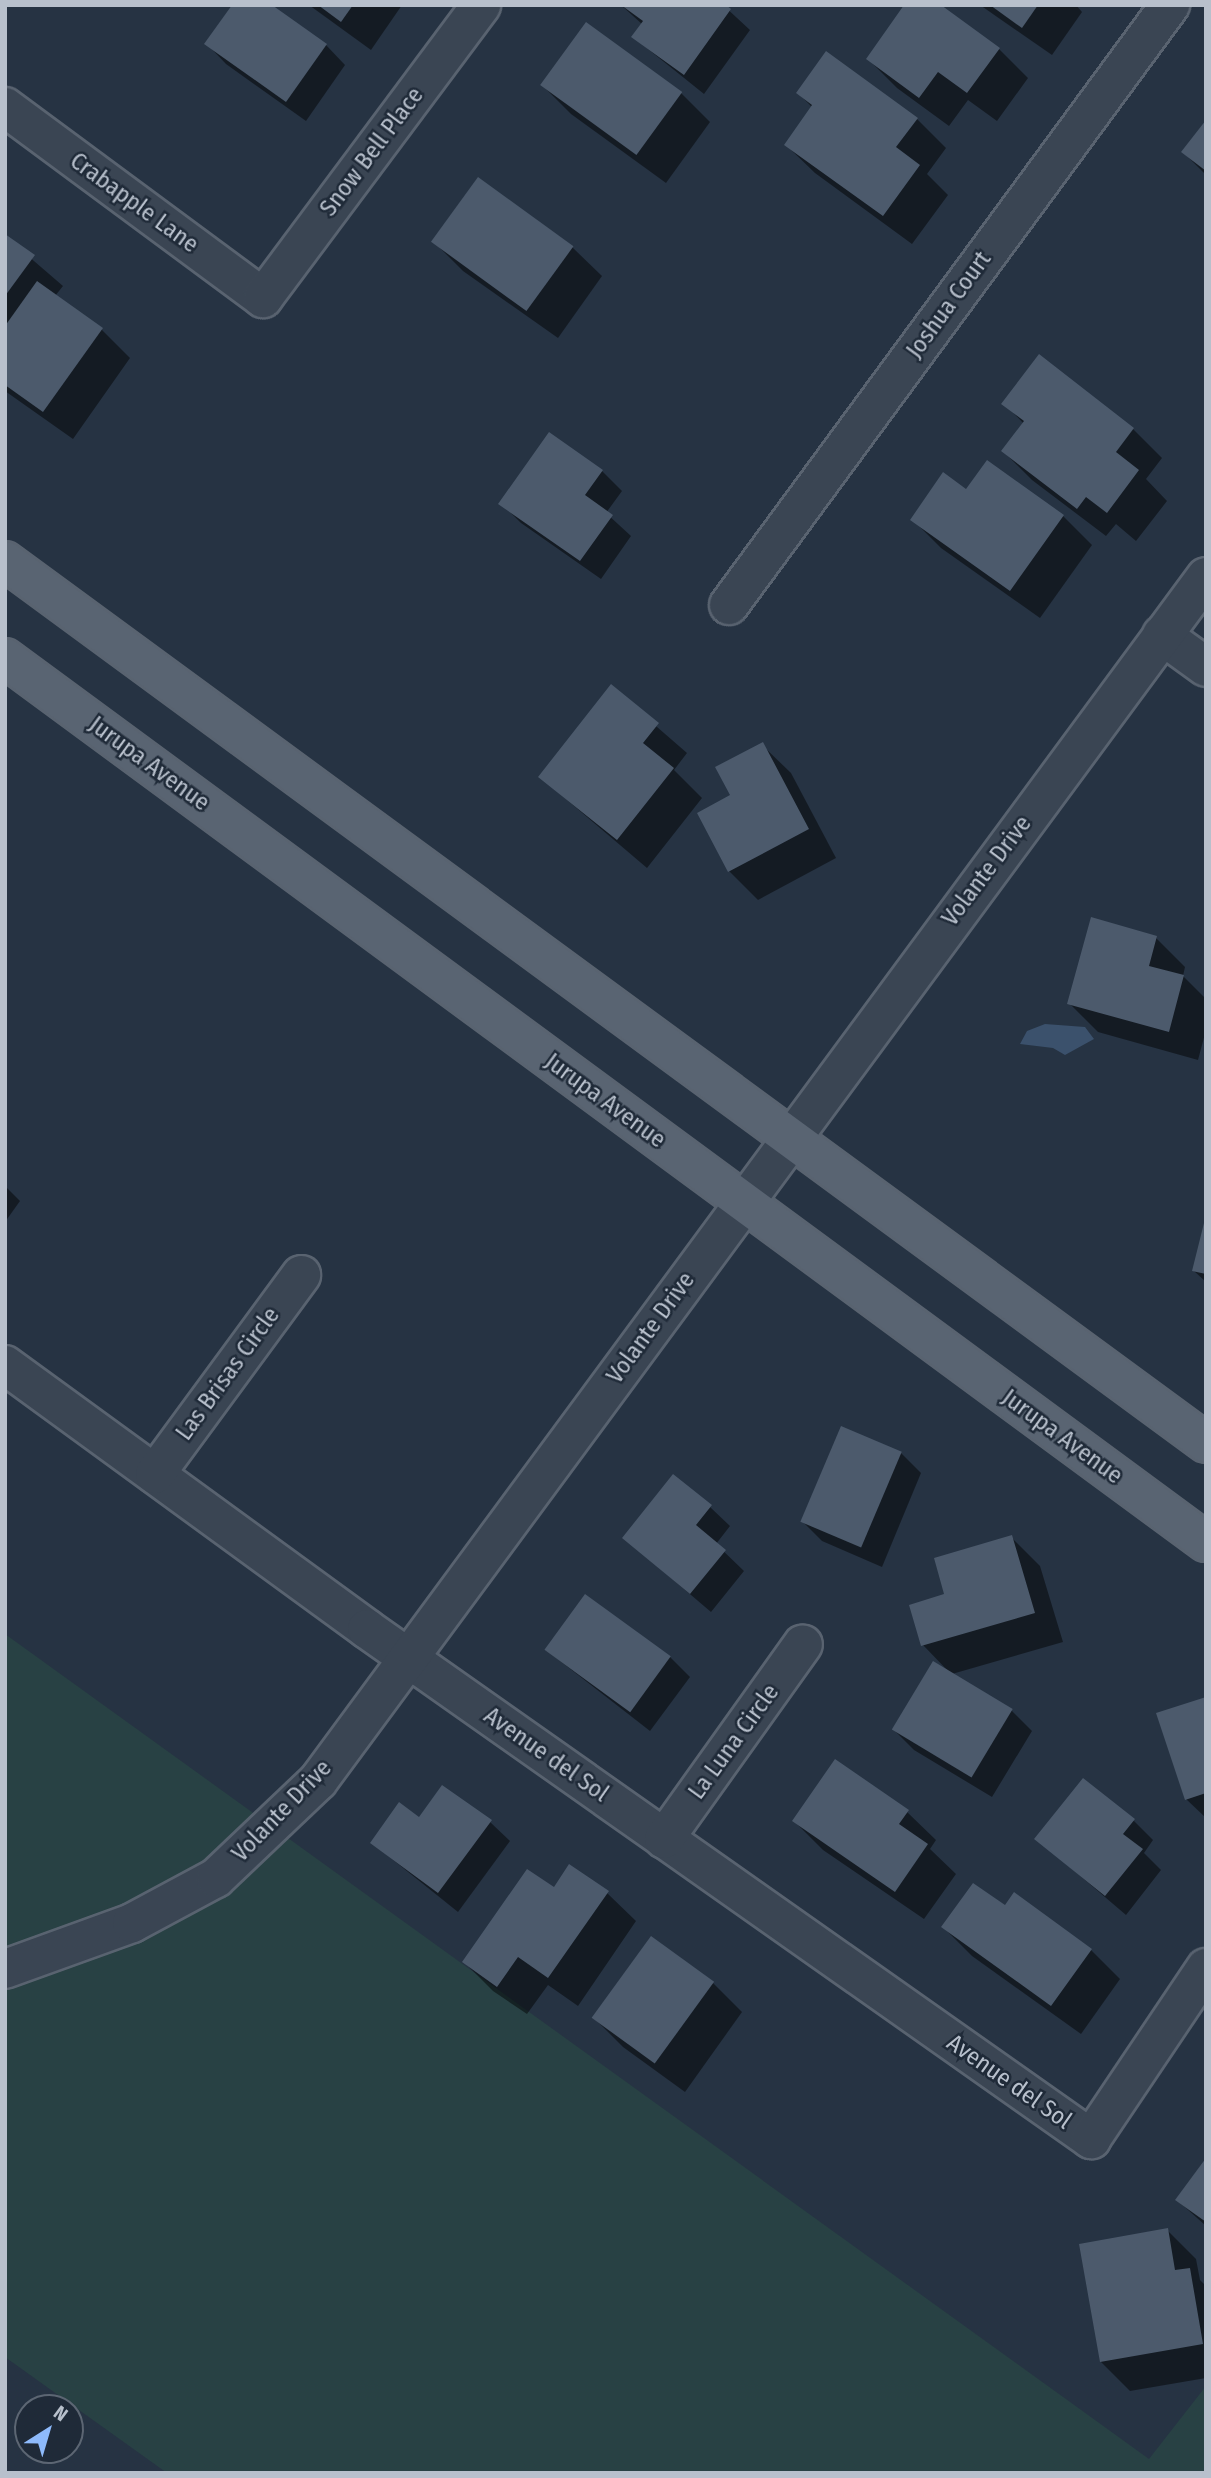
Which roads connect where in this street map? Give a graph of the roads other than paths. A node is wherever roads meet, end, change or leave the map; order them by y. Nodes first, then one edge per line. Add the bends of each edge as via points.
1 (481, 5) edge
2 (1170, 5) edge
3 (5, 107) edge
4 (263, 298) joint
5 (5, 561) edge
6 (1206, 577) edge
7 (729, 605) dead end
8 (1163, 635) junction
9 (5, 658) edge
10 (1206, 667) edge
11 (790, 1135) junction
12 (742, 1201) junction
13 (302, 1275) dead end
14 (5, 1365) edge
15 (1206, 1443) edge
16 (155, 1474) junction
17 (1206, 1542) edge
18 (803, 1644) dead end
19 (408, 1658) junction
20 (664, 1839) junction
21 (1206, 1968) edge
22 (5, 1969) edge

1 - 4 street, Snow Bell Place
2 - 7 street, Joshua Court
3 - 4 street, Crabapple Lane
5 - 11 main road
6 - 8 street, Volante Drive
8 - 10 street
8 - 11 street, Volante Drive
9 - 12 main road, Jurupa Avenue
11 - 12 street, Volante Drive
11 - 15 main road
12 - 17 main road, Jurupa Avenue
12 - 19 street, Volante Drive
13 - 16 street, Las Brisas Circle
14 - 16 street, Avenue del Sol
16 - 19 street, Avenue del Sol
18 - 20 street, La Luna Circle
19 - 20 street, Avenue del Sol
19 - 22 street, Volante Drive via 318,1781 216,1878 132,1923
20 - 21 street, Avenue del Sol via 1091,2139

